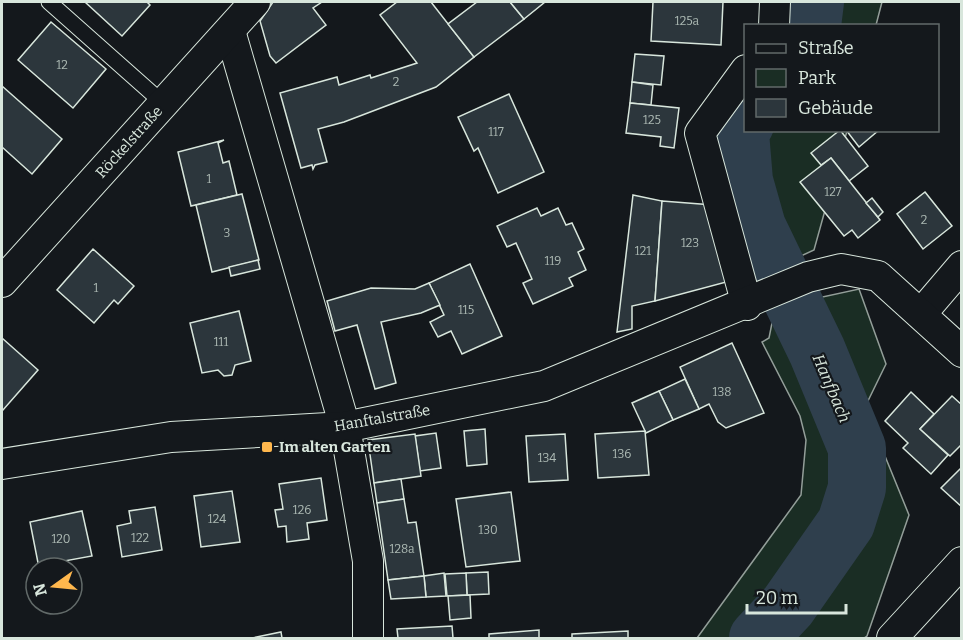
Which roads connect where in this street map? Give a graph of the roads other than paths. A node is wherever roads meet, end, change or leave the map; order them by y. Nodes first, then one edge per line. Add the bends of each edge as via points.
1 (49, 2) edge
2 (255, 2) edge
3 (775, 2) edge
4 (774, 24) edge
5 (230, 31) junction
6 (744, 72) edge
7 (164, 104) junction
8 (962, 266) edge
9 (2, 282) edge
10 (757, 300) junction
11 (921, 314) junction
12 (962, 352) edge
13 (345, 427) junction
14 (2, 464) edge
15 (962, 562) edge
16 (368, 639) edge
17 (892, 639) edge

1 - 7 lane
2 - 5 street, Röckelstraße
3 - 4 street
5 - 7 street, Röckelstraße
5 - 13 street
6 - 10 street via 700,133
7 - 9 street, Röckelstraße
8 - 11 street
10 - 11 street, Hanftalstraße via 808,277 841,269 878,276
10 - 13 street, Hanftalstraße via 544,386
11 - 12 street, Hanftalstraße
13 - 14 street, Hanftalstraße via 171,437
13 - 16 street via 368,561
15 - 17 street

